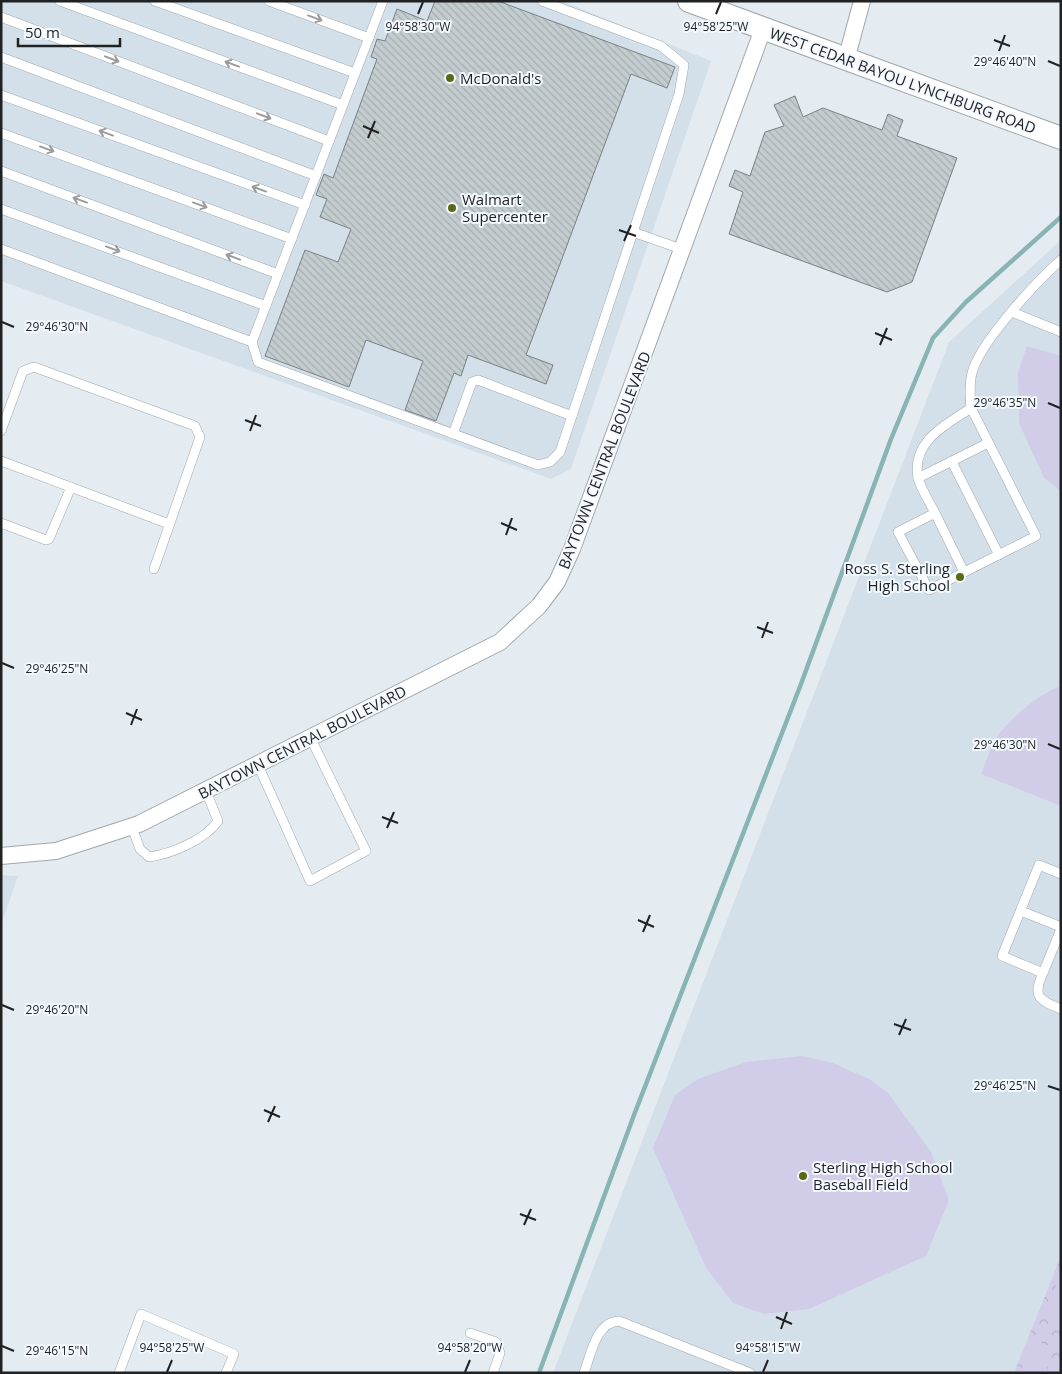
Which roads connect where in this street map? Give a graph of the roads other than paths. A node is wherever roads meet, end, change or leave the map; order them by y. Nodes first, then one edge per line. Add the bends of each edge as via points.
1 (60, 1) edge
2 (155, 1) edge
3 (269, 1) edge
4 (542, 1) edge
5 (689, 1) edge
6 (862, 1) edge
7 (380, 2) edge
8 (1, 18) edge
9 (763, 29) junction
10 (369, 38) junction
11 (1, 57) edge
12 (846, 60) junction
13 (355, 73) junction
14 (1, 95) edge
15 (343, 105) junction
16 (1, 133) edge
17 (1061, 138) edge
18 (329, 141) junction
19 (1, 171) edge
20 (316, 176) junction
21 (305, 205) junction
22 (1, 209) edge
23 (634, 232) junction
24 (292, 239) junction
25 (1, 249) edge
26 (684, 250) junction
27 (1061, 260) edge
28 (278, 274) junction
29 (266, 306) junction
30 (1012, 312) junction
31 (1061, 332) edge
32 (252, 342) junction
33 (971, 408) junction
34 (572, 416) junction
35 (1, 431) edge
36 (453, 434) junction
37 (988, 443) junction
38 (1, 461) edge
39 (952, 462) junction
40 (918, 478) junction
41 (71, 487) junction
42 (935, 513) junction
43 (1, 524) edge
44 (170, 524) junction
45 (999, 555) junction
46 (154, 569) dead end
47 (964, 572) junction
48 (311, 738) junction
49 (258, 765) junction
50 (206, 791) junction
51 (132, 827) junction
52 (1, 856) edge
53 (1061, 874) edge
54 (1020, 911) junction
55 (1061, 928) edge
56 (1043, 973) junction
57 (1061, 1010) edge
58 (470, 1333) dead end
59 (120, 1373) edge
60 (226, 1373) edge
61 (493, 1373) edge
62 (584, 1373) edge
63 (750, 1373) edge

15 -> 1 lane
2 - 13 lane
3 -> 10 lane
4 - 23 lane via 661,46 684,65 679,94
5 - 9 main road, WEST CEDAR BAYOU LYNCHBURG ROAD
6 - 12 street
7 - 10 lane
8 -> 18 lane
9 - 12 main road, WEST CEDAR BAYOU LYNCHBURG ROAD
9 - 26 street, BAYTOWN CENTRAL BOULEVARD
10 - 13 lane
11 - 20 lane
12 - 17 main road, WEST CEDAR BAYOU LYNCHBURG ROAD
13 - 15 lane
21 -> 14 lane
15 - 18 lane
16 -> 24 lane
18 - 20 lane
28 -> 19 lane
20 - 21 lane
21 - 24 lane
22 -> 29 lane
23 - 26 lane
23 - 34 lane
24 - 28 lane
25 - 32 lane
26 - 48 street, BAYTOWN CENTRAL BOULEVARD via 572,548 557,582 544,600 500,642
27 - 30 lane
28 - 29 lane
29 - 32 lane
30 - 31 lane
30 - 33 lane via 995,332 972,371
32 - 36 lane via 258,362
33 - 37 lane
33 - 40 lane via 927,439 921,451
34 - 36 lane via 560,452 550,462 538,465
34 - 36 lane via 478,380 472,382
35 - 44 lane via 24,371 34,366 195,426 200,436
37 - 39 lane
37 - 45 lane via 1036,536
38 - 41 lane
39 - 40 lane
39 - 45 lane
40 - 42 lane
41 - 43 lane via 49,539
41 - 44 lane
42 - 47 lane
42 - 47 lane via 898,532 929,590
44 - 46 lane
45 - 47 lane
48 - 49 street, BAYTOWN CENTRAL BOULEVARD
48 - 49 lane via 366,851 310,880
49 - 50 street, BAYTOWN CENTRAL BOULEVARD
50 - 51 street, BAYTOWN CENTRAL BOULEVARD
50 - 51 lane via 218,821 203,836 159,856 149,857 140,849
51 - 52 street, BAYTOWN CENTRAL BOULEVARD via 56,851
53 - 54 lane via 1039,865
54 - 55 lane
54 - 56 lane via 1002,956
55 - 56 lane
56 - 57 lane via 1037,986 1039,997
58 - 61 lane via 496,1342 500,1353
59 - 60 lane via 142,1314 234,1354
62 - 63 lane via 601,1329 610,1321 619,1321

